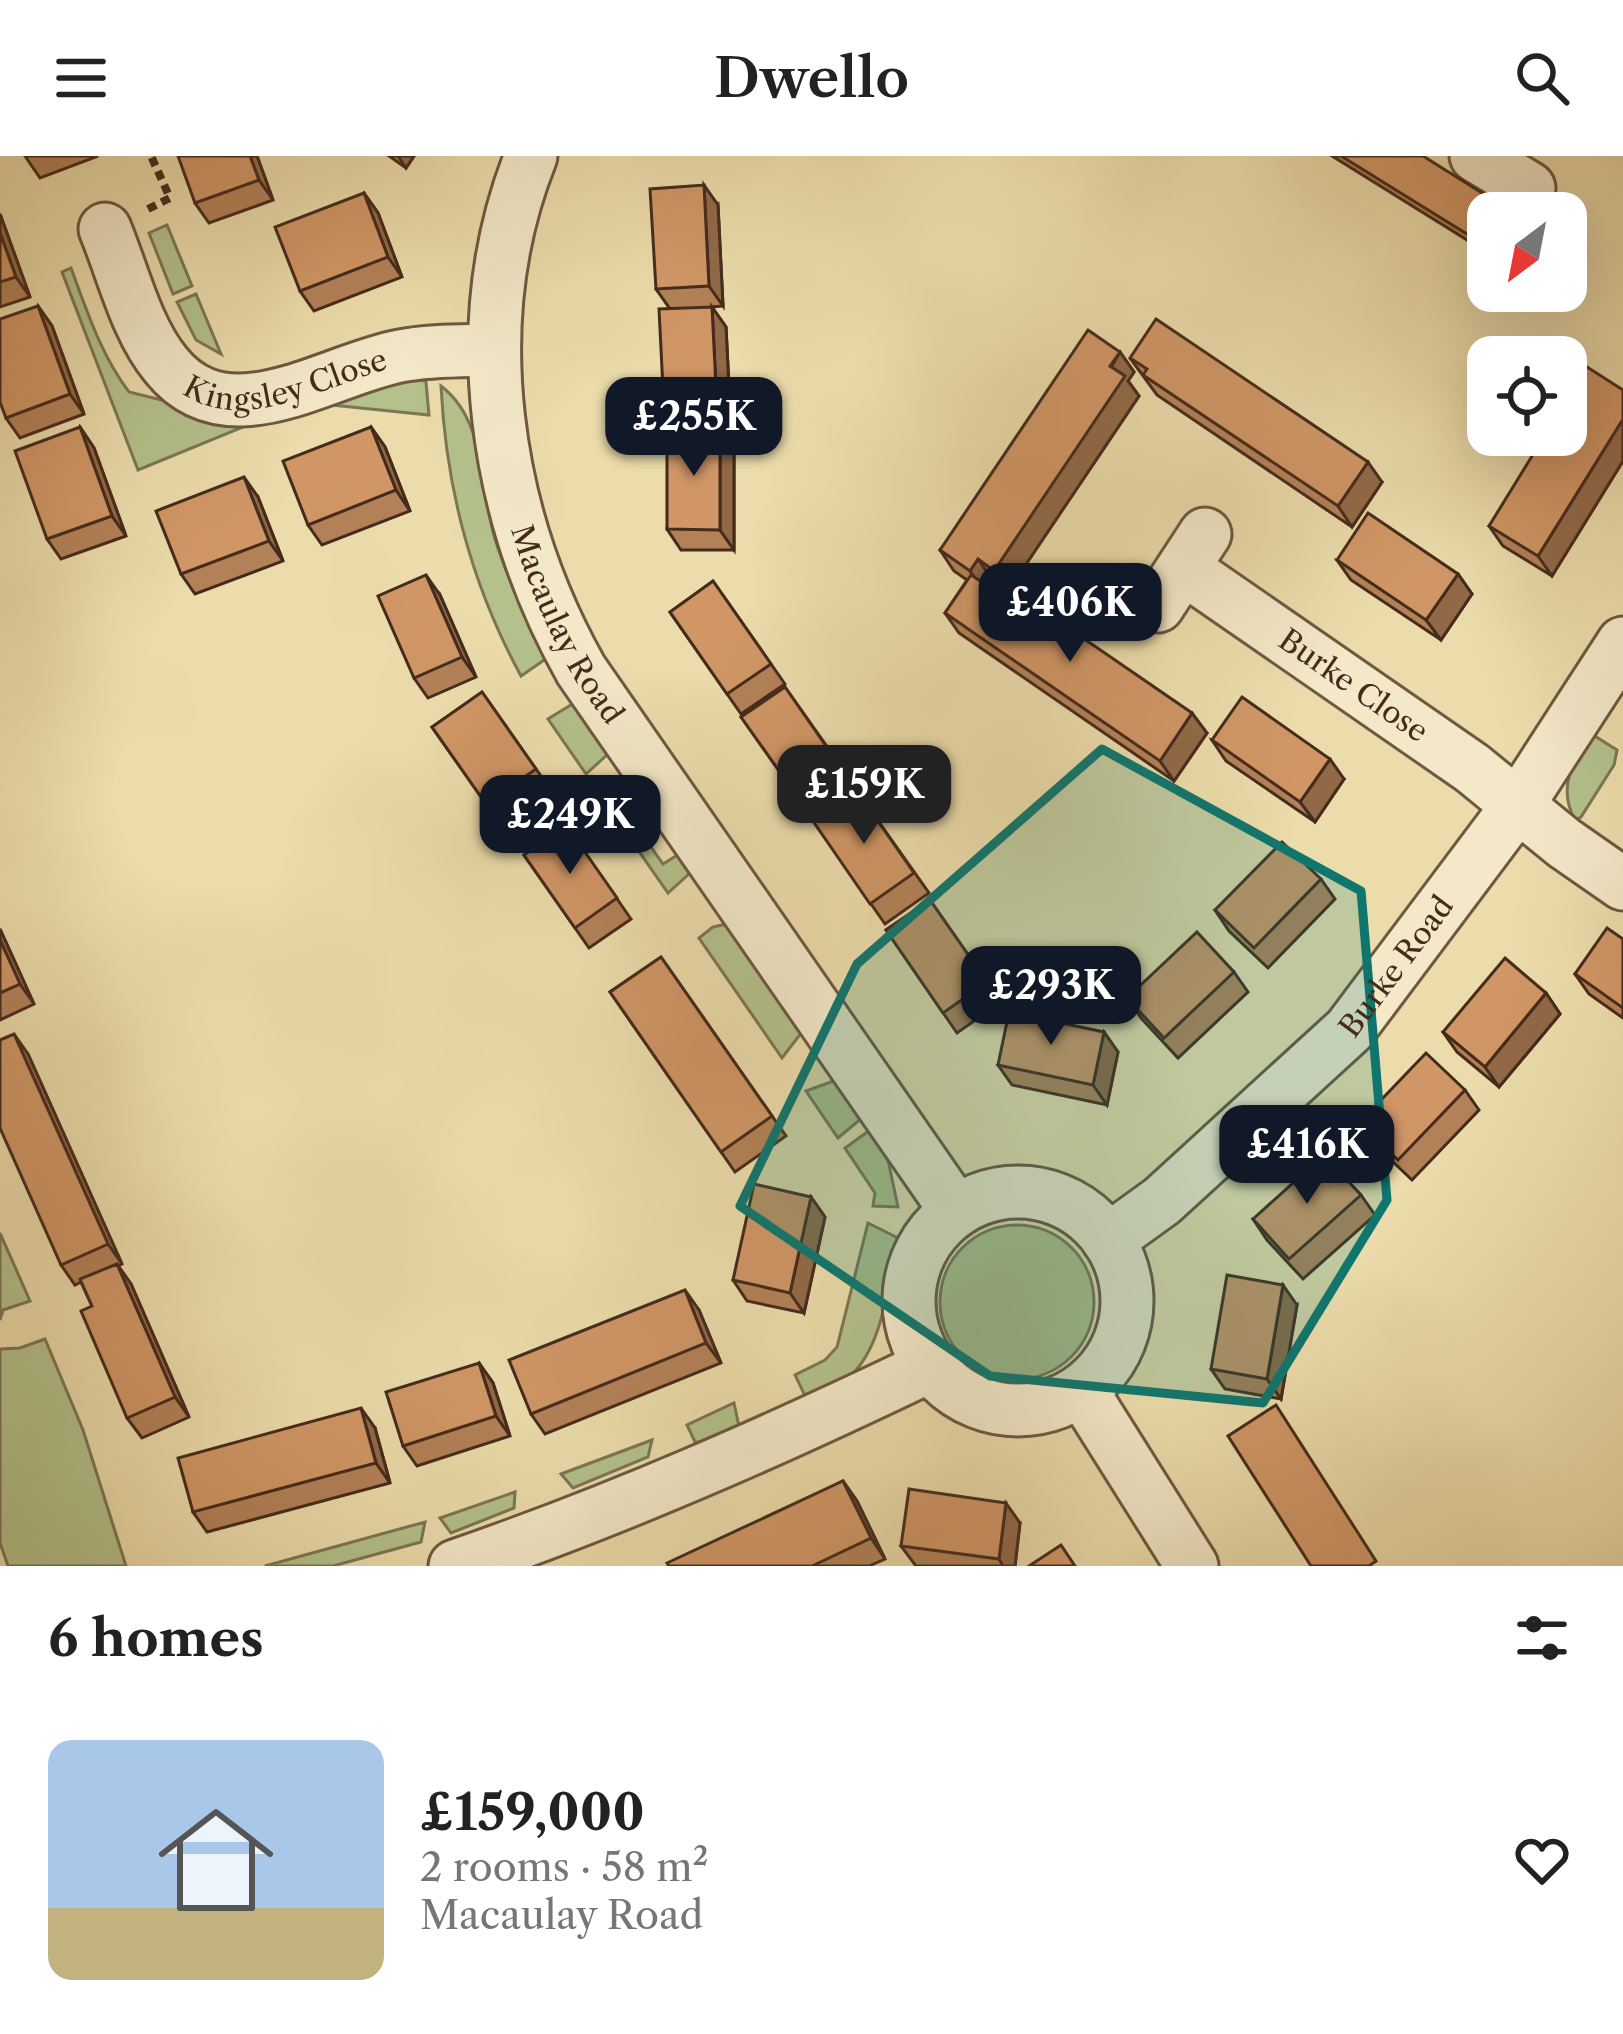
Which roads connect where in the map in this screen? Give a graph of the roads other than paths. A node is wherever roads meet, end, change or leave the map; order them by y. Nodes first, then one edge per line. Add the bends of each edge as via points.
1 (531, 156) edge
2 (1476, 156) edge
3 (1529, 188) dead end
4 (105, 229) dead end
5 (493, 350) junction
6 (1182, 570) dead end
7 (1623, 643) edge
8 (1519, 805) junction
9 (1623, 884) edge
10 (956, 1211) junction
11 (1108, 1240) junction
12 (930, 1366) junction
13 (1082, 1390) junction
14 (454, 1566) edge
15 (1192, 1566) edge

1 - 5 street, Macaulay Road via 505,244
2 - 3 street
4 - 5 street, Kingsley Close via 152,344 182,382 207,394 255,401 399,356
5 - 10 street, Macaulay Road via 516,516 550,616
6 - 8 street, Burke Close
7 - 8 street, Burke Road
8 - 9 street, Burke Close
8 - 11 street, Burke Road via 1349,1030 1162,1201
10 - 11 street via 1010,1192 1039,1194 1077,1211
10 - 12 street via 934,1230 910,1283 909,1312
11 - 13 street via 1123,1270 1122,1337
12 - 13 street via 955,1390 1018,1411
12 - 14 street via 672,1486
13 - 15 street

